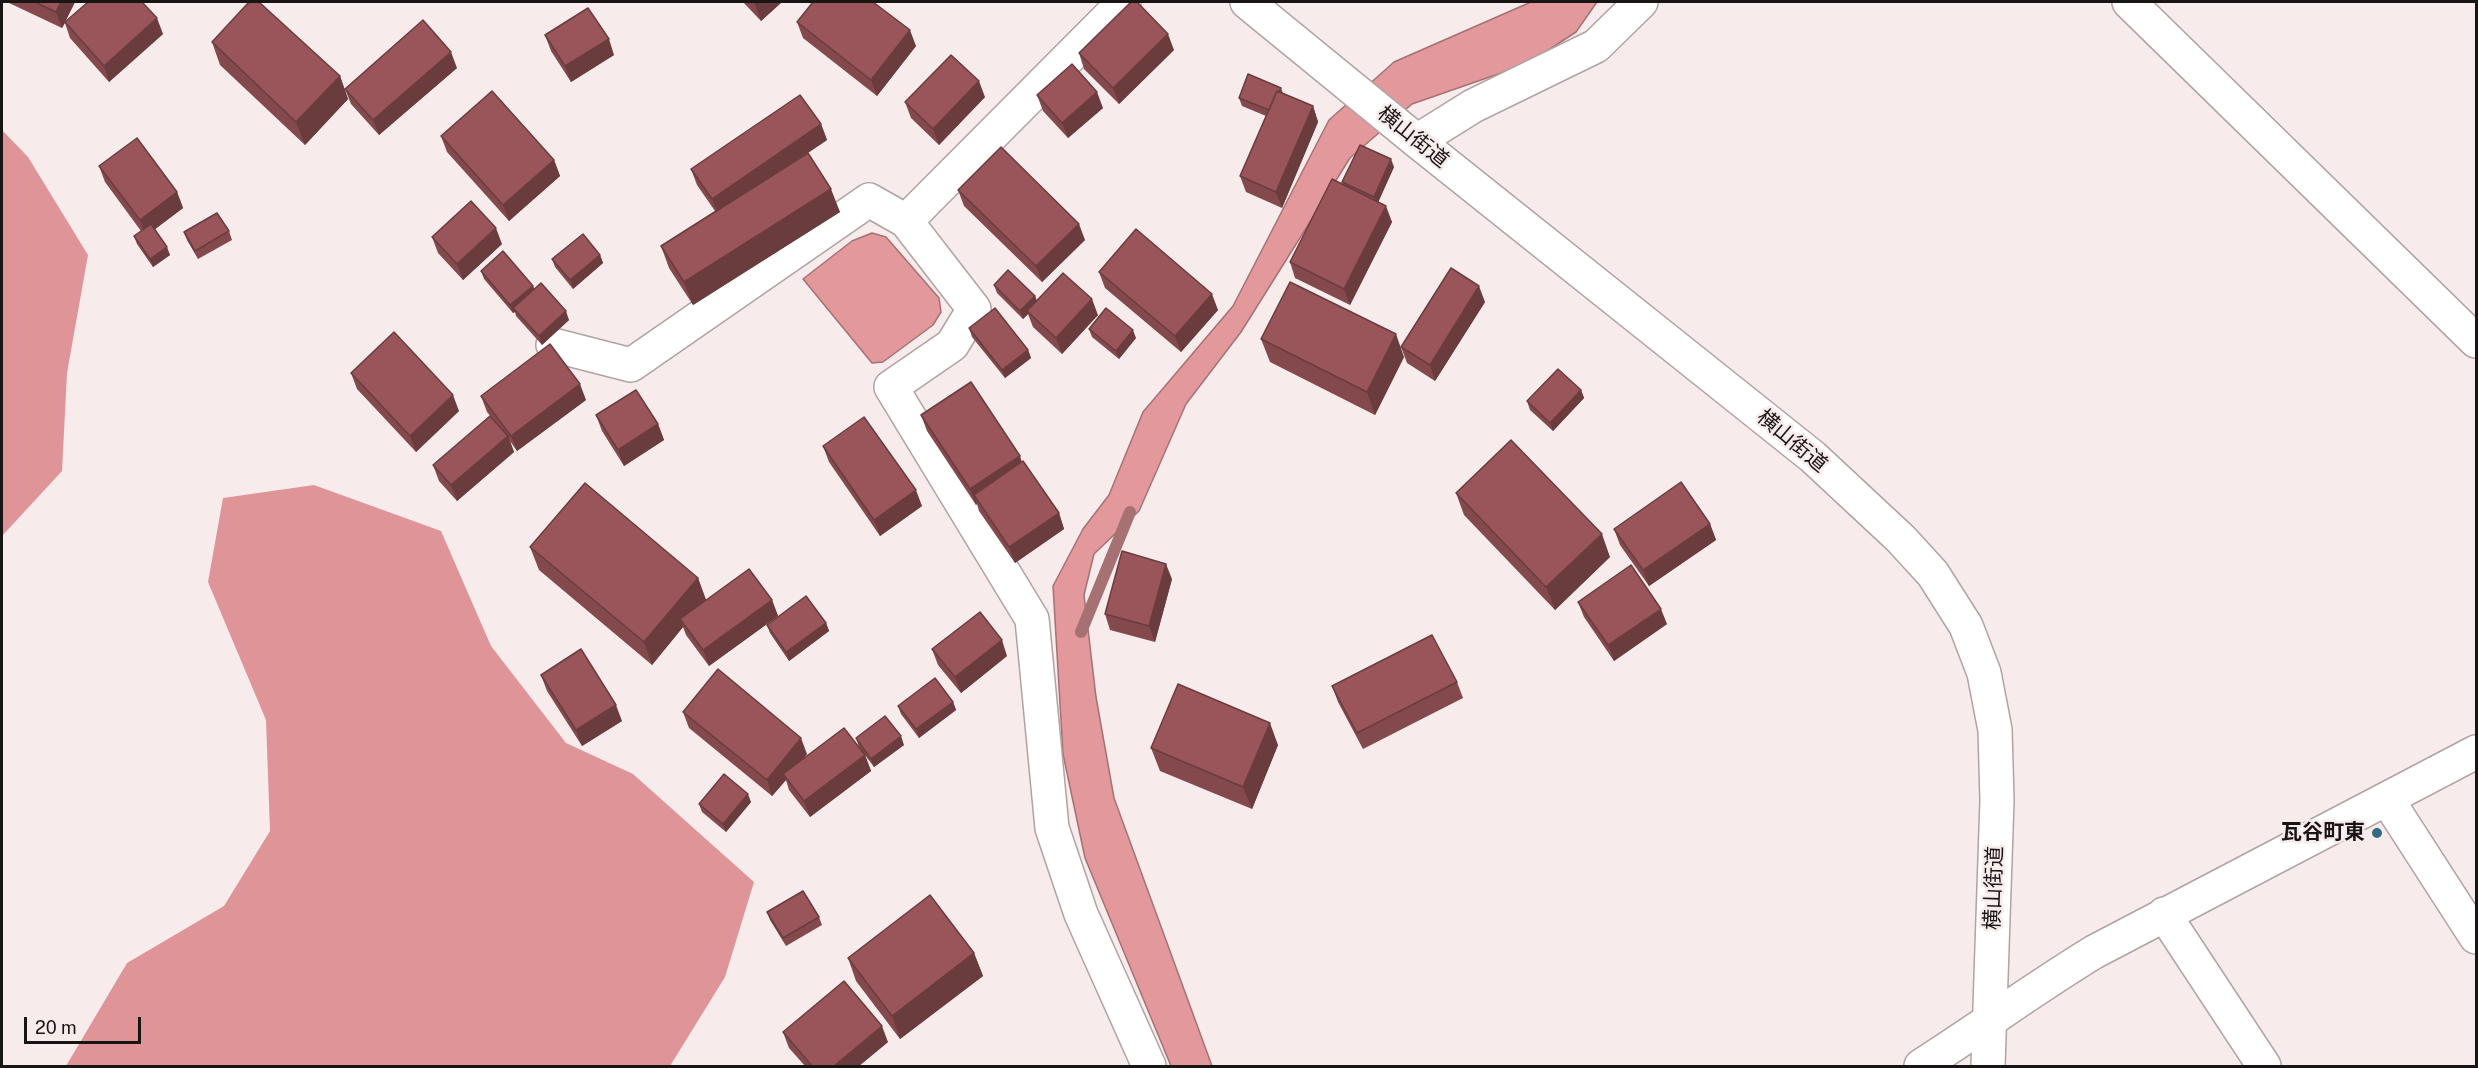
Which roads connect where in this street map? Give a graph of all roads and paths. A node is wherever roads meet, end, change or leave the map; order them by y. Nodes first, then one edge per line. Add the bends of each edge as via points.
1 (1124, 2) edge
2 (1247, 2) edge
3 (1641, 2) edge
4 (2129, 2) edge
5 (1417, 141) junction
6 (906, 221) junction
7 (2476, 341) edge
8 (553, 345) edge
9 (2476, 752) edge
10 (2387, 799) junction
11 (2164, 914) junction
12 (2476, 938) edge
13 (1989, 1023) junction
14 (1149, 1066) edge
15 (1921, 1066) edge
16 (1988, 1066) edge
17 (2264, 1066) edge

1 - 6 street
2 - 5 street, 横山街道
3 - 5 street via 1596,46 1473,106
4 - 7 street
5 - 13 street, 横山街道 via 1813,457 1933,574 1966,626 1984,673 1995,730
6 - 8 street via 869,200 632,365
6 - 14 street via 974,309 952,345 891,387 1032,619 1052,828 1081,914
9 - 10 street
10 - 11 street
10 - 12 street
11 - 13 street via 2041,984
11 - 17 street
13 - 15 street
13 - 16 street, 横山街道

